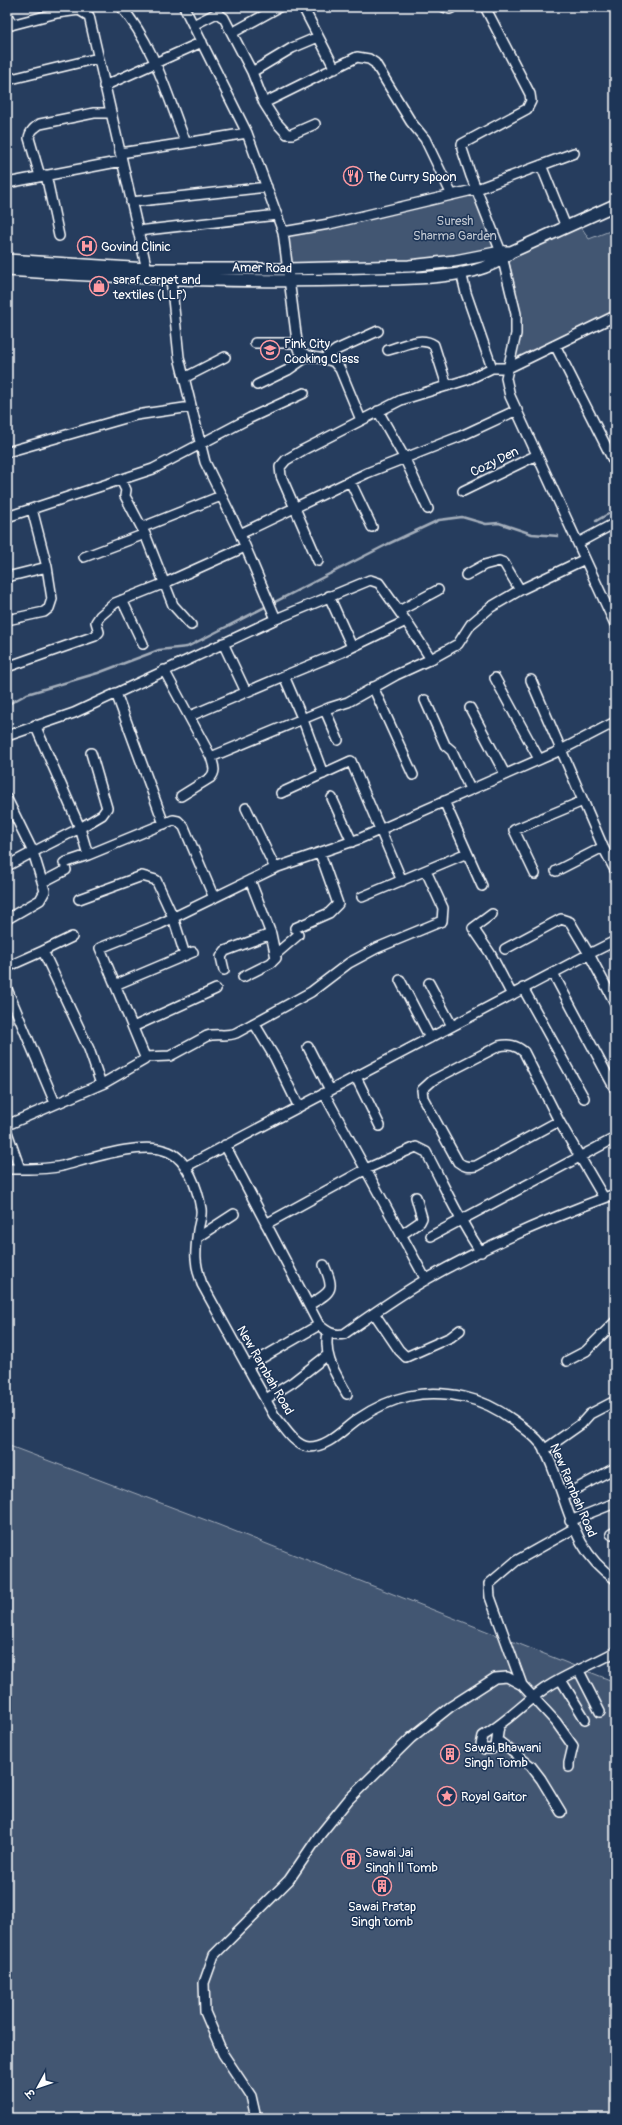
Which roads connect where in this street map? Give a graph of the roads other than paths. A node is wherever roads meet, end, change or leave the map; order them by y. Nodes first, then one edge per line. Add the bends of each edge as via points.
1 (121, 7) edge
2 (184, 7) edge
3 (280, 7) edge
4 (303, 7) edge
5 (444, 7) edge
6 (454, 7) edge
7 (485, 7) edge
8 (55, 10) edge
9 (220, 10) edge
10 (7, 14) edge
11 (9, 25) edge
12 (193, 25) junction
13 (232, 33) junction
14 (318, 37) junction
15 (202, 42) junction
16 (98, 58) junction
17 (155, 64) junction
18 (336, 69) junction
19 (252, 72) junction
20 (7, 80) edge
21 (104, 86) junction
22 (264, 103) junction
23 (110, 113) junction
24 (315, 124) dead end
25 (246, 133) junction
26 (186, 143) junction
27 (574, 153) dead end
28 (121, 157) junction
29 (541, 165) junction
30 (43, 176) junction
31 (7, 182) edge
32 (267, 188) junction
33 (477, 189) junction
34 (452, 195) junction
35 (131, 202) junction
36 (615, 205) edge
37 (277, 215) junction
38 (566, 227) junction
39 (138, 231) junction
40 (283, 232) junction
41 (59, 236) dead end
42 (505, 255) junction
43 (7, 260) edge
44 (7, 270) edge
45 (288, 270) junction
46 (461, 272) junction
47 (148, 274) junction
48 (171, 279) junction
49 (290, 282) junction
50 (615, 316) edge
51 (378, 331) dead end
52 (255, 343) dead end
53 (296, 343) junction
54 (554, 345) junction
55 (388, 350) dead end
56 (308, 356) junction
57 (225, 357) dead end
58 (324, 358) junction
59 (492, 368) junction
60 (508, 368) junction
61 (184, 378) junction
62 (257, 385) dead end
63 (447, 386) junction
64 (304, 393) dead end
65 (191, 407) junction
66 (516, 410) junction
67 (378, 411) junction
68 (361, 420) junction
69 (200, 444) junction
70 (7, 452) edge
71 (537, 455) junction
72 (404, 458) junction
73 (614, 462) dead end
74 (121, 480) junction
75 (350, 481) junction
76 (463, 492) dead end
77 (221, 496) junction
78 (296, 507) junction
79 (32, 508) junction
80 (428, 509) dead end
81 (7, 517) edge
82 (615, 523) edge
83 (372, 527) dead end
84 (144, 530) junction
85 (240, 534) junction
86 (576, 540) junction
87 (246, 547) junction
88 (84, 557) dead end
89 (585, 559) junction
90 (318, 560) dead end
91 (47, 567) junction
92 (466, 575) dead end
93 (7, 577) edge
94 (165, 583) junction
95 (438, 590) dead end
96 (520, 590) junction
97 (329, 596) junction
98 (122, 600) junction
99 (399, 611) junction
100 (276, 619) junction
101 (7, 620) edge
102 (406, 621) junction
103 (615, 624) edge
104 (191, 625) dead end
105 (223, 643) junction
106 (143, 644) dead end
107 (352, 647) junction
108 (431, 659) junction
109 (7, 668) edge
110 (164, 670) junction
111 (284, 676) junction
112 (495, 678) dead end
113 (531, 680) dead end
114 (373, 687) junction
115 (246, 692) junction
116 (116, 693) junction
117 (425, 700) dead end
118 (470, 708) dead end
119 (325, 710) junction
120 (190, 716) junction
121 (303, 720) junction
122 (615, 722) edge
123 (35, 725) junction
124 (7, 736) edge
125 (338, 740) dead end
126 (561, 750) junction
127 (91, 753) dead end
128 (211, 757) junction
129 (539, 759) junction
130 (323, 774) junction
131 (505, 774) junction
132 (412, 775) dead end
133 (470, 789) junction
134 (281, 793) dead end
135 (181, 796) dead end
136 (332, 798) dead end
137 (7, 799) edge
138 (444, 801) junction
139 (583, 801) junction
140 (246, 808) dead end
141 (164, 824) junction
142 (80, 828) junction
143 (379, 830) junction
144 (352, 842) junction
145 (602, 847) junction
146 (33, 852) junction
147 (320, 853) junction
148 (467, 853) junction
149 (88, 856) junction
150 (7, 866) edge
151 (275, 868) junction
152 (615, 870) edge
153 (426, 871) junction
154 (556, 871) dead end
155 (535, 874) dead end
156 (250, 880) junction
157 (402, 881) junction
158 (43, 882) junction
159 (482, 886) dead end
160 (362, 897) dead end
161 (214, 898) junction
162 (79, 899) dead end
163 (492, 914) dead end
164 (174, 917) junction
165 (7, 919) edge
166 (271, 934) junction
167 (72, 937) dead end
168 (615, 941) edge
169 (505, 949) dead end
170 (43, 951) junction
171 (276, 954) junction
172 (589, 954) junction
173 (7, 967) edge
174 (224, 970) dead end
175 (553, 973) junction
176 (243, 977) dead end
177 (400, 980) dead end
178 (429, 983) dead end
179 (115, 986) junction
180 (524, 988) junction
181 (7, 989) edge
182 (216, 989) dead end
183 (512, 995) junction
184 (615, 1003) edge
185 (254, 1023) junction
186 (452, 1026) junction
187 (133, 1027) junction
188 (430, 1038) junction
189 (308, 1047) dead end
190 (145, 1057) junction
191 (356, 1077) junction
192 (101, 1084) junction
193 (615, 1089) edge
194 (327, 1092) junction
195 (584, 1098) dead end
196 (55, 1103) junction
197 (298, 1107) junction
198 (559, 1121) junction
199 (7, 1125) edge
200 (380, 1126) dead end
201 (7, 1132) edge
202 (615, 1138) edge
203 (225, 1145) junction
204 (580, 1156) junction
205 (185, 1167) junction
206 (7, 1169) edge
207 (20, 1169) junction
208 (366, 1169) junction
209 (615, 1194) edge
210 (416, 1197) dead end
211 (604, 1198) junction
212 (234, 1214) dead end
213 (461, 1219) junction
214 (266, 1224) junction
215 (401, 1235) junction
216 (431, 1236) dead end
217 (197, 1238) junction
218 (481, 1252) junction
219 (324, 1265) dead end
220 (426, 1280) junction
221 (308, 1305) junction
222 (374, 1313) junction
223 (615, 1322) edge
224 (319, 1325) junction
225 (460, 1330) dead end
226 (328, 1333) junction
227 (325, 1357) dead end
228 (567, 1361) dead end
229 (248, 1366) junction
230 (347, 1394) dead end
231 (266, 1399) junction
232 (615, 1401) edge
233 (544, 1450) junction
234 (615, 1468) edge
235 (563, 1496) junction
236 (615, 1503) edge
237 (572, 1525) junction
238 (615, 1579) edge
239 (615, 1652) edge
240 (579, 1672) junction
241 (562, 1680) junction
242 (522, 1685) junction
243 (533, 1698) junction
244 (600, 1712) dead end
245 (585, 1719) dead end
246 (499, 1726) junction
247 (497, 1740) junction
248 (569, 1767) dead end
249 (561, 1812) dead end
250 (256, 2118) edge

1 - 17 street via 132,19
2 - 12 street
3 - 13 street
4 - 14 street
5 - 6 street
7 - 33 street via 530,94 531,102 527,109 462,144
8 - 11 street
8 - 16 street via 79,10 89,16
9 - 12 street
9 - 13 street
10 - 11 street
12 - 15 street
13 - 19 street
14 - 18 street
14 - 19 street via 292,48
15 - 17 street
15 - 25 street
16 - 20 street
16 - 21 street
17 - 21 street
17 - 26 street
18 - 22 street
18 - 34 street via 363,56 375,64 411,122 425,139
19 - 22 street
21 - 23 street
22 - 24 street via 287,134
23 - 28 street
23 - 30 street via 94,113 40,124 34,128 30,138
25 - 26 street
25 - 32 street
26 - 28 street
27 - 29 street
28 - 30 street
28 - 35 street
29 - 33 street
29 - 38 street
30 - 31 street
30 - 41 street
32 - 35 street
32 - 37 street
33 - 34 street
33 - 42 street
34 - 40 street via 329,224
35 - 39 street
36 - 38 main road, Amer Road
37 - 39 street
37 - 40 street
38 - 42 main road, Amer Road
39 - 47 street
40 - 45 street
42 - 45 main road, Amer Road via 409,266
42 - 46 main road, Amer Road via 487,267
42 - 60 street via 516,314 516,334
43 - 47 main road, Amer Road
44 - 47 main road, Amer Road
45 - 47 main road, Amer Road
45 - 49 street
46 - 49 main road, Amer Road
46 - 59 street
47 - 48 main road, Amer Road
48 - 49 main road, Amer Road
48 - 61 street via 179,357
49 - 53 street
50 - 54 street
51 - 58 street
52 - 53 street
53 - 56 street via 302,354
54 - 60 street
54 - 73 street
55 - 63 street via 424,340 430,342 434,345
56 - 58 street
56 - 62 street via 288,370
57 - 61 street
58 - 68 street via 334,362 340,369
59 - 60 street
59 - 63 street
60 - 66 street via 506,378
61 - 65 street
63 - 67 street via 401,400
64 - 69 street
65 - 69 street
65 - 70 street via 136,415
66 - 71 street
66 - 72 street via 461,436
67 - 68 street
67 - 72 street
68 - 78 street via 303,450 286,460 280,467 281,476
69 - 74 street via 153,469
69 - 77 street via 205,462
71 - 76 street, Cozy Den
71 - 86 street
72 - 75 street
72 - 80 street
74 - 79 street
74 - 84 street via 126,490 125,496
75 - 78 street
75 - 83 street
77 - 84 street
77 - 85 street
78 - 85 street
78 - 90 street
79 - 81 street
79 - 91 street
82 - 86 street
84 - 88 street
84 - 94 street
85 - 87 street
86 - 89 street
87 - 94 street
87 - 100 street
89 - 96 street
89 - 103 street
91 - 93 street
91 - 101 street via 52,599 49,608 44,612
92 - 96 street via 484,565 499,561 504,563
94 - 98 street
94 - 104 street via 173,605
95 - 99 street
96 - 108 street via 480,614 458,644
97 - 99 street via 370,580 379,583
97 - 100 street
97 - 107 street
98 - 106 street
98 - 109 street via 100,616 96,622 99,632 95,636
99 - 102 street
100 - 105 street
102 - 107 street
102 - 108 street
105 - 110 street
105 - 115 street
107 - 111 street
108 - 114 street
110 - 116 street
110 - 120 street
111 - 115 street
111 - 121 street
112 - 129 street
113 - 126 street
114 - 119 street via 348,702
114 - 132 street
115 - 120 street
116 - 123 street via 74,713
116 - 141 street
117 - 133 street via 445,745 452,751
118 - 131 street
119 - 121 street
119 - 125 street
120 - 128 street
121 - 128 street
121 - 130 street
122 - 126 street
123 - 124 street
123 - 142 street
126 - 129 street
126 - 139 street
127 - 142 street via 107,808 102,815
128 - 135 street via 214,775
129 - 131 street
130 - 134 street
130 - 143 street via 351,761
131 - 133 street
133 - 138 street
136 - 144 street
137 - 146 street
138 - 143 street
138 - 148 street
139 - 145 street
139 - 155 street via 514,830
140 - 151 street
141 - 149 street
141 - 161 street via 173,820 184,827
142 - 146 street
142 - 149 street
143 - 144 street
143 - 157 street
144 - 147 street
145 - 152 street
145 - 154 street
146 - 150 street
146 - 158 street
147 - 151 street
147 - 171 street via 338,904 329,913 297,932
148 - 153 street
148 - 159 street
149 - 158 street
151 - 156 street
153 - 157 street
153 - 185 street via 443,908 442,921 377,948 349,963 311,992
156 - 161 street
156 - 166 street
157 - 160 street
158 - 165 street via 43,897
161 - 164 street
162 - 164 street via 142,876 150,877 156,880
163 - 183 street via 473,928 490,953
164 - 179 street via 189,954
164 - 179 street via 100,948
166 - 171 street
166 - 174 street via 225,951 221,958
167 - 170 street
168 - 172 street
169 - 172 street via 562,919 570,922
170 - 173 street
170 - 192 street via 89,1049
171 - 176 street via 274,961
172 - 175 street
172 - 184 street
175 - 180 street
175 - 193 street
177 - 188 street
178 - 186 street
179 - 187 street
180 - 183 street
180 - 195 street
181 - 196 street
182 - 187 street
183 - 186 street
185 - 190 street via 230,1036 206,1036 170,1056
185 - 197 street
186 - 188 street
187 - 190 street
188 - 191 street
189 - 194 street
190 - 192 street via 141,1062
191 - 194 street
191 - 200 street
192 - 196 street
194 - 197 street
194 - 208 street
196 - 199 street
197 - 203 street
198 - 198 street via 476,1166 468,1167 458,1162 423,1098 422,1090 433,1080 499,1046 517,1046 524,1052
198 - 204 street
201 - 207 street
202 - 204 street
203 - 205 street
203 - 214 street
204 - 211 street
204 - 213 street
205 - 207 street, New Rambah Road via 170,1152 158,1149 128,1150 90,1157 61,1167
205 - 217 street, New Rambah Road via 201,1210
206 - 207 street, New Rambah Road
208 - 213 street via 410,1148 421,1149 426,1152
208 - 214 street
208 - 215 street
209 - 211 street
210 - 215 street via 422,1218
211 - 218 street via 533,1226
212 - 217 street
213 - 216 street
213 - 218 street
214 - 221 street
215 - 220 street
217 - 229 street, New Rambah Road via 195,1256 198,1273
218 - 220 street
219 - 221 street via 331,1288 329,1292
220 - 222 street
221 - 224 street
222 - 225 street via 406,1357
222 - 226 street via 344,1334
223 - 228 street via 586,1351
224 - 226 street
224 - 229 street
226 - 230 street via 326,1344 330,1364
227 - 231 street
229 - 231 street, New Rambah Road
231 - 233 street, New Rambah Road via 274,1415 288,1432 301,1444 309,1447 322,1445 378,1407 425,1392 466,1397 503,1413 526,1429
232 - 233 street via 590,1414 581,1424
233 - 235 street, New Rambah Road
234 - 235 street
235 - 237 street, New Rambah Road
236 - 237 street
237 - 238 street, New Rambah Road via 587,1552 603,1571
237 - 242 street via 516,1561 489,1584 490,1597
239 - 240 street
240 - 241 street
240 - 244 street
241 - 243 street
241 - 245 street
242 - 243 street
242 - 250 street via 506,1677 495,1678 450,1707 411,1738 349,1799 319,1836 289,1880 214,1955 204,1983 205,2012 223,2054 251,2096
243 - 246 street
243 - 248 street via 574,1746
246 - 247 street
246 - 247 street via 483,1736 481,1745 484,1749 492,1749 496,1746
247 - 249 street via 531,1766

